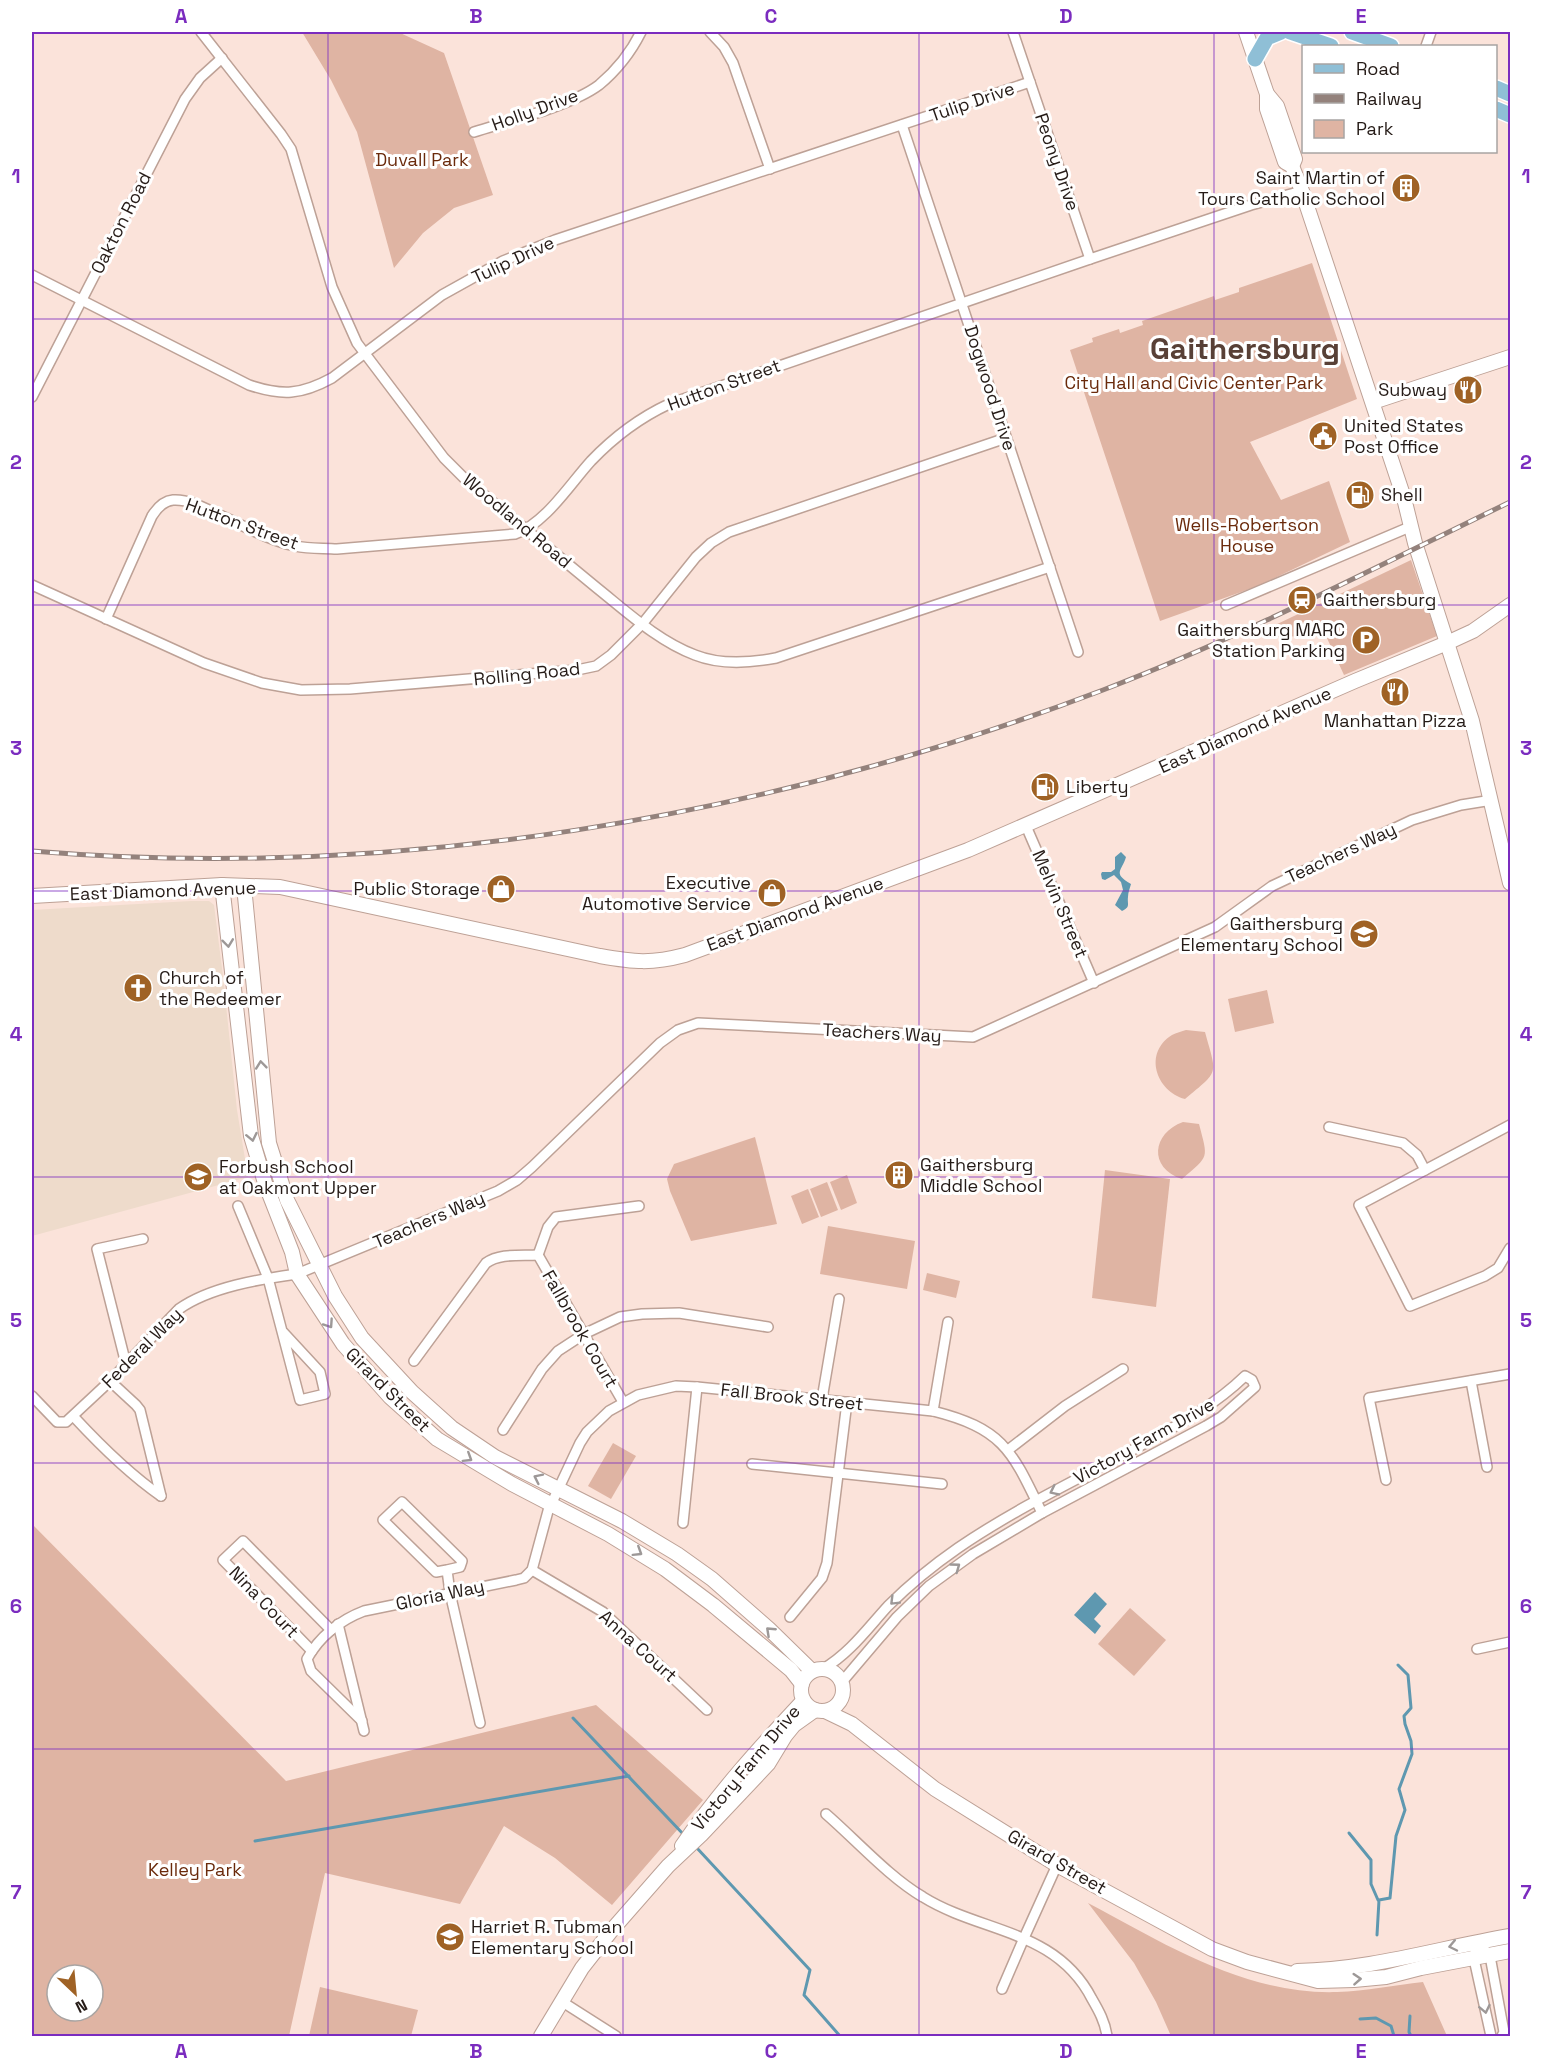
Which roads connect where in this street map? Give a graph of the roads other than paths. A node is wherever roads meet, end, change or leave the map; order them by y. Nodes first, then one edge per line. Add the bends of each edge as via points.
1 (201, 32) edge
2 (641, 32) edge
3 (710, 32) edge
4 (1013, 32) edge
5 (1246, 32) edge
6 (1281, 32) edge
7 (1290, 32) edge
8 (1352, 32) edge
9 (1328, 45) edge
10 (1388, 45) edge
11 (222, 58) junction
12 (1255, 58) junction
13 (1030, 82) junction
14 (902, 125) junction
15 (474, 132) dead end
16 (770, 169) junction
17 (1302, 191) junction
18 (1090, 259) junction
19 (32, 275) edge
20 (82, 301) junction
21 (962, 303) junction
22 (364, 354) junction
23 (1510, 357) edge
24 (32, 397) edge
25 (1373, 402) junction
26 (1006, 438) junction
27 (1412, 526) junction
28 (526, 530) junction
29 (1050, 567) junction
30 (32, 585) edge
31 (1226, 605) dead end
32 (1510, 606) edge
33 (106, 619) junction
34 (643, 623) junction
35 (1448, 643) junction
36 (1078, 652) dead end
37 (1492, 800) junction
38 (1026, 826) junction
39 (1510, 883) edge
40 (222, 885) junction
41 (244, 886) junction
42 (32, 896) edge
43 (1094, 983) junction
44 (1510, 1125) edge
45 (1329, 1127) dead end
46 (1425, 1170) junction
47 (238, 1206) dead end
48 (639, 1206) dead end
49 (143, 1239) dead end
50 (1510, 1248) edge
51 (538, 1255) junction
52 (320, 1266) junction
53 (297, 1274) junction
54 (268, 1278) junction
55 (839, 1299) dead end
56 (948, 1322) dead end
57 (768, 1328) dead end
58 (283, 1332) junction
59 (584, 1334) junction
60 (414, 1361) dead end
61 (126, 1364) junction
62 (1123, 1369) dead end
63 (1510, 1374) edge
64 (110, 1381) junction
65 (1471, 1381) junction
66 (697, 1387) junction
67 (32, 1396) edge
68 (822, 1399) junction
69 (623, 1402) junction
70 (847, 1402) junction
71 (933, 1411) junction
72 (70, 1420) junction
73 (503, 1430) dead end
74 (1008, 1450) junction
75 (753, 1464) dead end
76 (1487, 1467) dead end
77 (840, 1473) junction
78 (1386, 1480) dead end
79 (942, 1484) dead end
80 (558, 1488) junction
81 (1035, 1500) junction
82 (551, 1504) junction
83 (1042, 1513) junction
84 (683, 1523) dead end
85 (447, 1570) junction
86 (532, 1570) junction
87 (450, 1593) junction
88 (790, 1617) dead end
89 (335, 1627) junction
90 (1510, 1642) edge
91 (1477, 1648) dead end
92 (312, 1651) junction
93 (818, 1670) junction
94 (802, 1684) junction
95 (842, 1689) junction
96 (803, 1701) junction
97 (707, 1710) dead end
98 (820, 1711) junction
99 (480, 1723) dead end
100 (852, 1724) junction
101 (826, 1814) dead end
102 (690, 1841) junction
103 (1058, 1865) junction
104 (1510, 1936) edge
105 (1024, 1938) junction
106 (1477, 1941) junction
107 (1510, 1952) edge
108 (1490, 1956) junction
109 (1474, 1959) junction
110 (1279, 1971) junction
111 (1002, 1989) dead end
112 (561, 2001) junction
113 (541, 2037) edge
114 (616, 2037) edge
115 (1107, 2037) edge
116 (1491, 2037) edge
117 (1502, 2037) edge

1 - 11 street, Woodland Road
2 - 15 street, Holly Drive via 617,68 597,86 572,100
3 - 16 street via 733,63
4 - 13 street, Peony Drive
5 - 12 street
6 - 12 main road via 1267,38
7 - 9 main road
8 - 10 main road
11 - 20 street, Oakton Road via 185,99
11 - 22 street, Woodland Road via 291,149 332,287
12 - 17 street via 1267,94 1277,106 1280,131 1295,159 1292,166
13 - 14 street, Tulip Drive
13 - 18 street, Peony Drive
14 - 16 street, Tulip Drive
14 - 21 street, Dogwood Drive
16 - 22 street, Tulip Drive via 502,261 442,295
17 - 18 street, Hutton Street
17 - 25 street
18 - 21 street, Hutton Street
19 - 20 street, Tulip Drive
20 - 22 street, Tulip Drive via 270,392 294,393 315,387
20 - 24 street, Oakton Road
21 - 26 street, Dogwood Drive
21 - 28 street, Hutton Street via 656,410 610,443
22 - 28 street, Woodland Road via 444,458
23 - 25 street
25 - 27 street
26 - 29 street, Dogwood Drive
26 - 34 street, Rolling Road via 729,532 696,556
27 - 31 street
27 - 35 street
28 - 33 street, Hutton Street via 486,537 314,548 278,540 191,502 165,502 152,516
28 - 34 street, Woodland Road
29 - 34 street, Woodland Road via 760,661 729,662 697,656 668,643
29 - 36 street, Dogwood Drive
30 - 33 street, Rolling Road
32 - 35 street, East Diamond Avenue
33 - 34 street, Rolling Road via 204,663 262,683 301,690 577,670 596,666
35 - 37 street
35 - 38 street, East Diamond Avenue
37 - 39 street
37 - 43 street, Teachers Way via 1412,820 1272,886 1215,927
38 - 41 street, East Diamond Avenue via 659,962 600,956 280,887
38 - 43 street, Melvin Street
40 - 41 street, East Diamond Avenue
40 - 42 street, East Diamond Avenue
40 -> 53 street, Girard Street via 251,1136
52 -> 41 street, Girard Street via 288,1200 269,1143
43 - 52 street, Teachers Way via 973,1037 698,1023 678,1030 517,1180 488,1196
44 - 46 street
45 - 46 street via 1403,1143 1417,1155
46 - 50 street via 1359,1205 1410,1306 1485,1276 1498,1268
47 - 54 street
48 - 51 street via 556,1217
49 - 61 street via 97,1250
51 - 59 street, Fallbrook Court
51 - 60 street via 501,1256 486,1263
52 - 53 street, Teachers Way
80 -> 52 street, Girard Street via 495,1457 452,1428 412,1392 362,1338
53 - 54 street, Federal Way
53 -> 82 street, Girard Street via 343,1344 390,1397 437,1439
54 - 58 street
54 - 61 street, Federal Way via 192,1300
55 - 68 street
56 - 71 street
57 - 59 street via 679,1313 642,1314 620,1317
58 - 58 street via 300,1400 324,1394 320,1372
59 - 69 street, Fallbrook Court
59 - 73 street via 558,1351 542,1369
61 - 64 street, Federal Way
62 - 74 street via 1065,1406
63 - 65 street
64 - 72 street, Federal Way
64 - 72 street via 140,1410 161,1496
65 - 76 street
65 - 78 street via 1369,1398
66 - 68 street, Fall Brook Street
66 - 69 street, Fall Brook Street via 655,1390
66 - 84 street
67 - 72 street via 57,1422
68 - 70 street, Fall Brook Street
69 - 80 street, Fall Brook Street via 588,1432
70 - 71 street, Fall Brook Street
70 - 77 street
71 - 74 street, Fall Brook Street via 961,1418 986,1431
74 - 81 street, Fall Brook Street
75 - 77 street
77 - 79 street
77 - 88 street via 822,1578
80 - 82 street, Fall Brook Street
93 -> 80 street, Girard Street via 677,1554
81 - 83 street, Fall Brook Street
83 -> 81 street, Victory Farm Drive via 1221,1417 1254,1384 1245,1376 1198,1414
81 -> 93 street, Victory Farm Drive via 926,1570 843,1656
82 - 86 street
82 -> 94 street, Girard Street via 665,1569 791,1670
95 -> 83 street, Victory Farm Drive via 897,1617 929,1586
85 - 85 street via 460,1567 462,1561 402,1502 383,1520 436,1572
85 - 87 street
86 - 87 street, Gloria Way via 524,1578
86 - 97 street, Anna Court via 603,1612
87 - 89 street, Gloria Way via 364,1611
87 - 99 street
89 - 92 street, Gloria Way
89 - 92 street via 363,1726 311,1671 307,1659
89 - 92 street, Nina Court via 243,1541 223,1560
90 - 91 street
93 - 94 street via 806,1676
93 - 95 street via 834,1673
94 - 96 street
95 - 98 street via 835,1707
95 - 100 street
96 - 98 street
96 - 102 street, Victory Farm Drive via 708,1807
98 - 100 street, Girard Street
98 - 102 street, Victory Farm Drive via 794,1725 768,1764
100 - 103 street, Girard Street via 935,1789
101 - 105 street via 923,1898
102 - 112 street, Victory Farm Drive via 610,1931
103 - 105 street
103 - 110 street, Girard Street via 1212,1949
104 - 106 street, Girard Street
105 - 111 street
105 - 115 street via 1057,1957 1074,1973 1088,1991 1105,2024
106 - 108 street
106 - 109 street
106 -> 110 street, Girard Street via 1365,1966
107 - 108 street, Girard Street
108 - 109 street, Girard Street
108 - 117 street
110 -> 109 street, Girard Street via 1318,1981 1354,1980
109 -> 116 street
112 - 113 street, Victory Farm Drive
112 - 114 street

